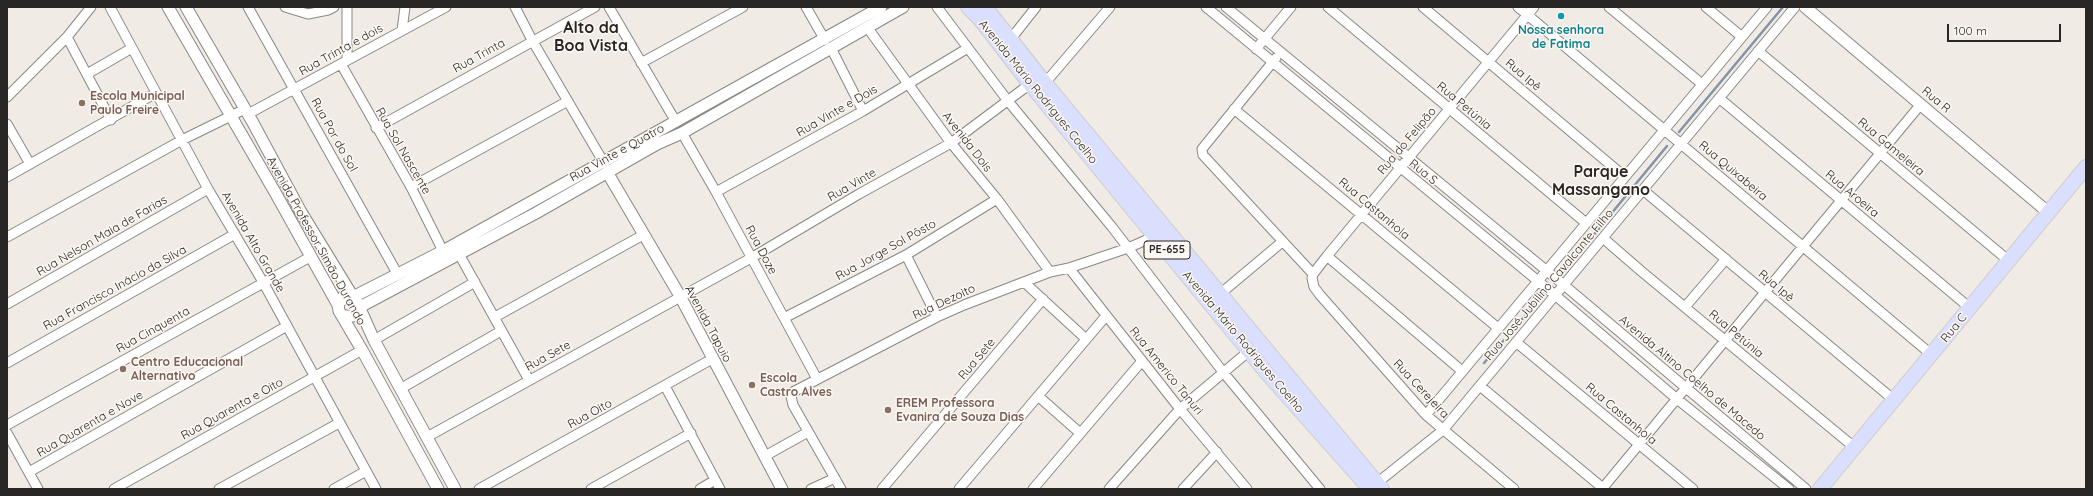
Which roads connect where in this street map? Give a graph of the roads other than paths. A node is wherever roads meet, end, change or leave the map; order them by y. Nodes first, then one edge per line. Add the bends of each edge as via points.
1 (91, 7) edge
2 (110, 7) edge
3 (168, 7) edge
4 (186, 7) edge
5 (248, 7) edge
6 (285, 7) edge
7 (334, 7) edge
8 (346, 7) edge
9 (405, 7) edge
10 (446, 7) edge
11 (515, 7) edge
12 (595, 7) edge
13 (609, 7) edge
14 (743, 7) edge
15 (806, 7) edge
16 (881, 7) edge
17 (937, 7) edge
18 (968, 7) edge
19 (985, 7) edge
20 (1036, 7) edge
21 (1110, 7) edge
22 (1206, 7) edge
23 (1226, 7) edge
24 (1291, 7) edge
25 (1328, 7) edge
26 (1423, 7) edge
27 (1518, 7) edge
28 (1534, 7) edge
29 (1609, 7) edge
30 (1706, 7) edge
31 (1767, 7) edge
32 (1795, 7) edge
33 (1805, 7) edge
34 (896, 9) edge
35 (309, 10) edge
36 (1528, 15) junction
37 (867, 27) junction
38 (402, 30) junction
39 (66, 37) junction
40 (1742, 37) junction
41 (1265, 39) junction
42 (532, 40) junction
43 (1010, 40) junction
44 (828, 44) junction
45 (132, 48) junction
46 (968, 48) junction
47 (1256, 49) junction
48 (1758, 51) junction
49 (1281, 53) junction
50 (344, 62) junction
51 (1488, 62) junction
52 (641, 63) junction
53 (1272, 63) junction
54 (87, 74) junction
55 (909, 83) junction
56 (1045, 83) junction
57 (1030, 84) junction
58 (1702, 84) junction
59 (295, 89) junction
60 (156, 93) junction
61 (7, 97) edge
62 (1719, 98) junction
63 (568, 101) junction
64 (1008, 101) junction
65 (1921, 104) junction
66 (1234, 109) junction
67 (1449, 109) junction
68 (863, 111) junction
69 (246, 112) junction
70 (231, 116) junction
71 (111, 120) junction
72 (676, 122) junction
73 (7, 124) edge
74 (376, 128) junction
75 (1665, 129) junction
76 (682, 133) junction
77 (182, 140) junction
78 (951, 143) junction
79 (1682, 143) junction
80 (1881, 154) junction
81 (1408, 157) junction
82 (30, 164) junction
83 (606, 167) junction
84 (2086, 167) edge
85 (1400, 168) junction
86 (592, 175) junction
87 (1625, 176) junction
88 (7, 177) edge
89 (411, 187) junction
90 (208, 189) junction
91 (1643, 190) junction
92 (716, 192) junction
93 (997, 199) junction
94 (1842, 201) junction
95 (2049, 213) junction
96 (1362, 215) junction
97 (1586, 224) junction
98 (235, 234) junction
99 (643, 235) junction
100 (1155, 236) junction
101 (7, 237) edge
102 (1603, 238) junction
103 (1282, 242) junction
104 (1804, 246) junction
105 (1128, 248) junction
106 (443, 251) junction
107 (459, 254) junction
108 (906, 255) junction
109 (310, 256) junction
110 (1327, 256) junction
111 (751, 258) junction
112 (1726, 259) junction
113 (330, 261) junction
114 (2009, 261) junction
115 (1069, 268) junction
116 (1546, 271) junction
117 (1050, 272) junction
118 (398, 274) junction
119 (1313, 274) junction
120 (387, 280) junction
121 (1538, 280) junction
122 (263, 282) junction
123 (475, 282) junction
124 (1024, 282) junction
125 (1564, 285) junction
126 (393, 291) junction
127 (1766, 292) junction
128 (1220, 294) junction
129 (1556, 295) junction
130 (680, 296) junction
131 (352, 297) junction
132 (1043, 299) junction
133 (7, 304) edge
134 (338, 305) junction
135 (1685, 307) junction
136 (358, 308) junction
137 (1970, 308) junction
138 (343, 316) junction
139 (1106, 316) junction
140 (495, 317) junction
141 (937, 317) junction
142 (784, 318) junction
143 (287, 326) junction
144 (1498, 328) junction
145 (501, 331) junction
146 (1086, 339) junction
147 (374, 340) junction
148 (1726, 340) junction
149 (1516, 342) junction
150 (362, 350) junction
151 (1249, 351) junction
152 (1932, 355) junction
153 (712, 359) junction
154 (1142, 361) junction
155 (7, 363) edge
156 (1462, 371) junction
157 (1223, 372) junction
158 (314, 377) junction
159 (817, 379) junction
160 (529, 380) junction
161 (665, 386) junction
162 (1480, 386) junction
163 (400, 389) junction
164 (1685, 389) junction
165 (1038, 396) junction
166 (1677, 399) junction
167 (1894, 400) junction
168 (1180, 409) junction
169 (1426, 415) junction
170 (339, 423) junction
171 (7, 425) edge
172 (1443, 430) junction
173 (7, 432) edge
174 (808, 432) junction
175 (691, 433) junction
176 (1080, 433) junction
177 (427, 437) junction
178 (1639, 444) junction
179 (1854, 447) junction
180 (1216, 452) junction
181 (764, 456) junction
182 (366, 471) junction
183 (29, 472) junction
184 (835, 478) junction
185 (715, 480) junction
186 (1377, 487) edge
187 (38, 489) edge
188 (114, 489) edge
189 (219, 489) edge
190 (334, 489) edge
191 (376, 489) edge
192 (438, 489) edge
193 (455, 489) edge
194 (479, 489) edge
195 (591, 489) edge
196 (700, 489) edge
197 (720, 489) edge
198 (782, 489) edge
199 (811, 489) edge
200 (841, 489) edge
201 (882, 489) edge
202 (959, 489) edge
203 (1033, 489) edge
204 (1109, 489) edge
205 (1183, 489) edge
206 (1247, 489) edge
207 (1320, 489) edge
208 (1514, 489) edge
209 (1603, 489) edge
210 (1693, 489) edge
211 (1789, 489) edge
212 (1806, 489) edge
213 (1820, 489) edge

1 - 39 street
2 - 45 street, Avenida Alto Grande
3 - 70 street, Avenida Professor Simão Durando
4 - 69 street, Avenida Professor Simão Durando
5 - 59 street, Rua Por do Sol
6 - 35 street
7 - 35 street via 328,10
8 - 50 street
9 - 38 street
10 - 38 street, Rua Trinta e dois
11 - 42 street, Avenida Tapuio
12 - 42 street, Rua Trinta
13 - 52 street
14 - 52 street
15 - 44 street
16 - 44 street, Rua Vinte e Quatro
17 - 46 street
18 - 57 main road, Avenida Mário Rodrigues Coelho / PE-655
19 - 43 main road, Avenida Mário Rodrigues Coelho / PE-655
20 - 43 street
21 - 56 street
22 - 47 street, Rua S
23 - 41 street, Rua S
24 - 41 street
25 - 67 street, Rua Petúnia
26 - 51 street, Rua Ipê
27 - 36 street, Rua Quixabeira
28 - 36 street, Rua do Felipão
29 - 58 street
30 - 40 street
31 - 40 street, Rua José Jubilino Cavalcante Filho
32 - 48 street, Rua José Jubilino Cavalcante Filho
33 - 65 street, Rua R
34 - 37 street, Rua Vinte e Quatro
36 - 51 street, Rua do Felipão
36 - 75 street, Rua Quixabeira
37 - 44 street, Rua Vinte e Quatro
37 - 55 street, Avenida Dois
38 - 50 street, Rua Trinta e dois
39 - 54 street
39 - 61 street
40 - 58 street, Rua José Jubilino Cavalcante Filho
41 - 47 street
41 - 49 street, Rua S
42 - 63 street, Avenida Tapuio
42 - 74 street, Rua Trinta
43 - 56 main road, Avenida Mário Rodrigues Coelho / PE-655
44 - 68 street
44 - 72 street, Rua Vinte e Quatro
44 - 76 street, Rua Vinte e Quatro
45 - 54 street
45 - 60 street, Avenida Alto Grande
46 - 55 street, Rua Vinte e Dois
46 - 64 street
47 - 53 street, Rua S
48 - 62 street, Rua José Jubilino Cavalcante Filho
48 - 80 street, Rua Gameleira
49 - 53 street
49 - 81 street, Rua S
50 - 59 street, Rua Trinta e dois
50 - 74 street, Rua Sol Nascente
51 - 67 street, Rua do Felipão
51 - 87 street, Rua Ipê
52 - 72 street
53 - 66 street
53 - 85 street, Rua S
54 - 71 street
55 - 68 street, Rua Vinte e Dois
55 - 78 street, Avenida Dois
56 - 128 main road, Avenida Mário Rodrigues Coelho / PE-655
57 - 64 street, Rua Vinte
57 - 100 main road, Avenida Mário Rodrigues Coelho / PE-655
58 - 75 street, Rua José Jubilino Cavalcante Filho
59 - 69 street, Rua Trinta e dois
59 - 118 street, Rua Por do Sol
60 - 71 street
60 - 77 street, Avenida Alto Grande
62 - 79 street, Rua José Jubilino Cavalcante Filho
62 - 94 street, Rua Aroeira
63 - 83 street, Avenida Tapuio
63 - 89 street
64 - 78 street, Rua Vinte
64 - 105 street
65 - 80 street
65 - 95 street, Rua R
66 - 96 street, Rua Castanhola
66 - 103 street via 1205,143 1203,155
67 - 81 street, Rua do Felipão
67 - 97 street, Rua Petúnia
68 - 92 street, Rua Vinte e Dois
69 - 70 street, Rua Trinta e dois
69 - 113 street, Avenida Professor Simão Durando
70 - 77 street, Rua Trinta e dois
70 - 109 street, Avenida Professor Simão Durando
71 - 82 street
72 - 83 street, Rua Vinte e Quatro
73 - 82 street
74 - 89 street, Rua Sol Nascente
75 - 79 street, Rua Quixabeira
75 - 87 street, Rua José Jubilino Cavalcante Filho
76 - 83 street, Rua Vinte e Quatro
76 - 92 street, Rua Doze
77 - 90 street, Avenida Alto Grande
77 - 101 street, Rua Trinta e dois
78 - 93 street, Avenida Dois
78 - 111 street, Rua Vinte
79 - 91 street, Rua José Jubilino Cavalcante Filho
79 - 104 street, Rua Quixabeira
80 - 94 street
80 - 114 street, Rua Gameleira
81 - 85 street, Rua do Felipão
81 - 116 street, Rua S
82 - 88 street
83 - 86 street, Rua Vinte e Quatro
83 - 99 street, Avenida Tapuio
84 - 95 main road, Rua C
85 - 96 street, Rua do Felipão
85 - 121 street, Rua S
86 - 106 street, Rua Vinte e Quatro
86 - 107 street, Rua Vinte e Quatro
87 - 97 street, Rua José Jubilino Cavalcante Filho
89 - 106 street, Rua Sol Nascente
90 - 98 street, Avenida Alto Grande
90 - 133 street, Rua Nelson Maia de Farias
91 - 102 street, Rua José Jubilino Cavalcante Filho
91 - 112 street, Rua Ipê
92 - 111 street, Rua Doze
93 - 108 street, Rua Jorge Sol Pôsto
93 - 117 street, Avenida Dois
94 - 104 street
94 - 137 street, Rua Aroeira
95 - 114 main road, Rua C
96 - 110 street, Rua do Felipão
96 - 144 street, Rua Castanhola
97 - 116 street, Rua José Jubilino Cavalcante Filho
98 - 122 street, Avenida Alto Grande
98 - 155 street, Rua Francisco Inácio da Silva
99 - 130 street, Avenida Tapuio
99 - 140 street
100 - 105 street, Rua Dezoito
100 - 151 main road, Avenida Mário Rodrigues Coelho / PE-655
102 - 125 street, Rua José Jubilino Cavalcante Filho
102 - 135 street, Rua Petúnia
103 - 119 street
103 - 128 street
104 - 127 street
104 - 152 street, Rua Quixabeira
105 - 115 street, Rua Dezoito
105 - 157 street
106 - 118 street, Rua Vinte e Quatro
107 - 123 street
107 - 126 street, Rua Vinte e Quatro
108 - 141 street
108 - 142 street, Rua Jorge Sol Pôsto
109 - 113 street via 322,254
109 - 122 street, Rua Cinquenta
109 - 134 street, Avenida Professor Simão Durando
110 - 119 street, Rua do Felipão
110 - 156 street
111 - 130 street, Rua Vinte
111 - 142 street, Rua Doze
112 - 127 street, Rua Ipê
112 - 135 street
113 - 131 street, Avenida Professor Simão Durando
114 - 137 main road, Rua C
115 - 117 street, Rua Dezoito
115 - 139 street, Rua Americo Tanuri
116 - 121 street, Rua José Jubilino Cavalcante Filho
116 - 125 street, Rua S
117 - 124 street, Rua Dezoito
118 - 120 street, Rua Vinte e Quatro
119 - 169 street, Rua Cerejeira via 1313,283 1320,295
120 - 126 street
120 - 131 street, Rua Vinte e Quatro
121 - 129 street, Rua S
121 - 144 street, Rua José Jubilino Cavalcante Filho
122 - 143 street, Avenida Alto Grande
122 - 171 street, Rua Cinquenta
123 - 140 street
123 - 147 street
124 - 132 street
124 - 141 street, Rua Dezoito
125 - 129 street, Rua José Jubilino Cavalcante Filho
125 - 164 street, Avenida Altino Coelho de Macedo
126 - 136 street, Rua Vinte e Quatro
127 - 148 street
127 - 167 street, Rua Ipê
128 - 186 main road, Avenida Mário Rodrigues Coelho / PE-655
129 - 149 street, Rua José Jubilino Cavalcante Filho
129 - 166 street, Avenida Altino Coelho de Macedo
130 - 153 street, Avenida Tapuio
130 - 160 street, Rua Sete
131 - 134 street, Rua Vinte e Quatro via 343,298
131 - 136 street, Avenida Professor Simão Durando
132 - 146 street
132 - 201 street, Rua Sete
134 - 138 street, Avenida Professor Simão Durando
135 - 148 street, Rua Petúnia
136 - 138 street, Rua Vinte e Quatro via 353,316
136 - 147 street, Avenida Professor Simão Durando
137 - 152 main road, Rua C
138 - 150 street, Avenida Professor Simão Durando
139 - 146 street
139 - 154 street, Rua Americo Tanuri
140 - 145 street
141 - 159 street, Rua Dezoito
142 - 159 street, Rua Doze
143 - 158 street, Avenida Alto Grande
143 - 183 street, Rua Quarenta e Nove
144 - 156 street, Rua José Jubilino Cavalcante Filho
145 - 160 street
145 - 163 street
146 - 165 street
147 - 163 street, Avenida Professor Simão Durando
148 - 164 street
148 - 179 street, Rua Petúnia
149 - 162 street, Rua José Jubilino Cavalcante Filho
149 - 178 street, Rua Castanhola
150 - 158 street, Rua Quarenta e Oito
150 - 192 street, Avenida Professor Simão Durando
151 - 157 street
151 - 186 main road, Avenida Mário Rodrigues Coelho / PE-655
152 - 167 main road, Rua C
153 - 161 street, Rua Oito
153 - 181 street, Avenida Tapuio
154 - 168 street, Rua Americo Tanuri
154 - 176 street
156 - 169 street, Rua José Jubilino Cavalcante Filho
157 - 168 street
157 - 207 street
158 - 170 street, Avenida Alto Grande
158 - 188 street, Rua Quarenta e Oito
159 - 174 street, Rua Dezoito via 794,391 791,396 791,401
160 - 177 street, Rua Sete
161 - 175 street
161 - 194 street, Rua Oito
162 - 172 street, Rua José Jubilino Cavalcante Filho
162 - 209 street
163 - 177 street, Avenida Professor Simão Durando
164 - 166 street
164 - 212 street, Avenida Altino Coelho de Macedo
165 - 176 street
165 - 202 street
166 - 178 street
166 - 211 street, Avenida Altino Coelho de Macedo
167 - 179 main road, Rua C
168 - 180 street, Rua Americo Tanuri
168 - 204 street
169 - 172 street, Rua Cerejeira
170 - 182 street, Avenida Alto Grande
170 - 189 street
172 - 186 street, Rua José Jubilino Cavalcante Filho
172 - 208 street, Rua Cerejeira
173 - 183 street
174 - 181 street
174 - 184 street
175 - 185 street
175 - 195 street
176 - 203 street
177 - 193 street, Avenida Professor Simão Durando
178 - 209 street
178 - 210 street, Rua Castanhola
179 - 213 main road, Rua C
180 - 205 street
180 - 206 street, Rua Americo Tanuri
181 - 198 street, Avenida Tapuio
182 - 190 street
182 - 191 street, Avenida Alto Grande
183 - 187 street
184 - 199 street
184 - 200 street
185 - 196 street
185 - 197 street

